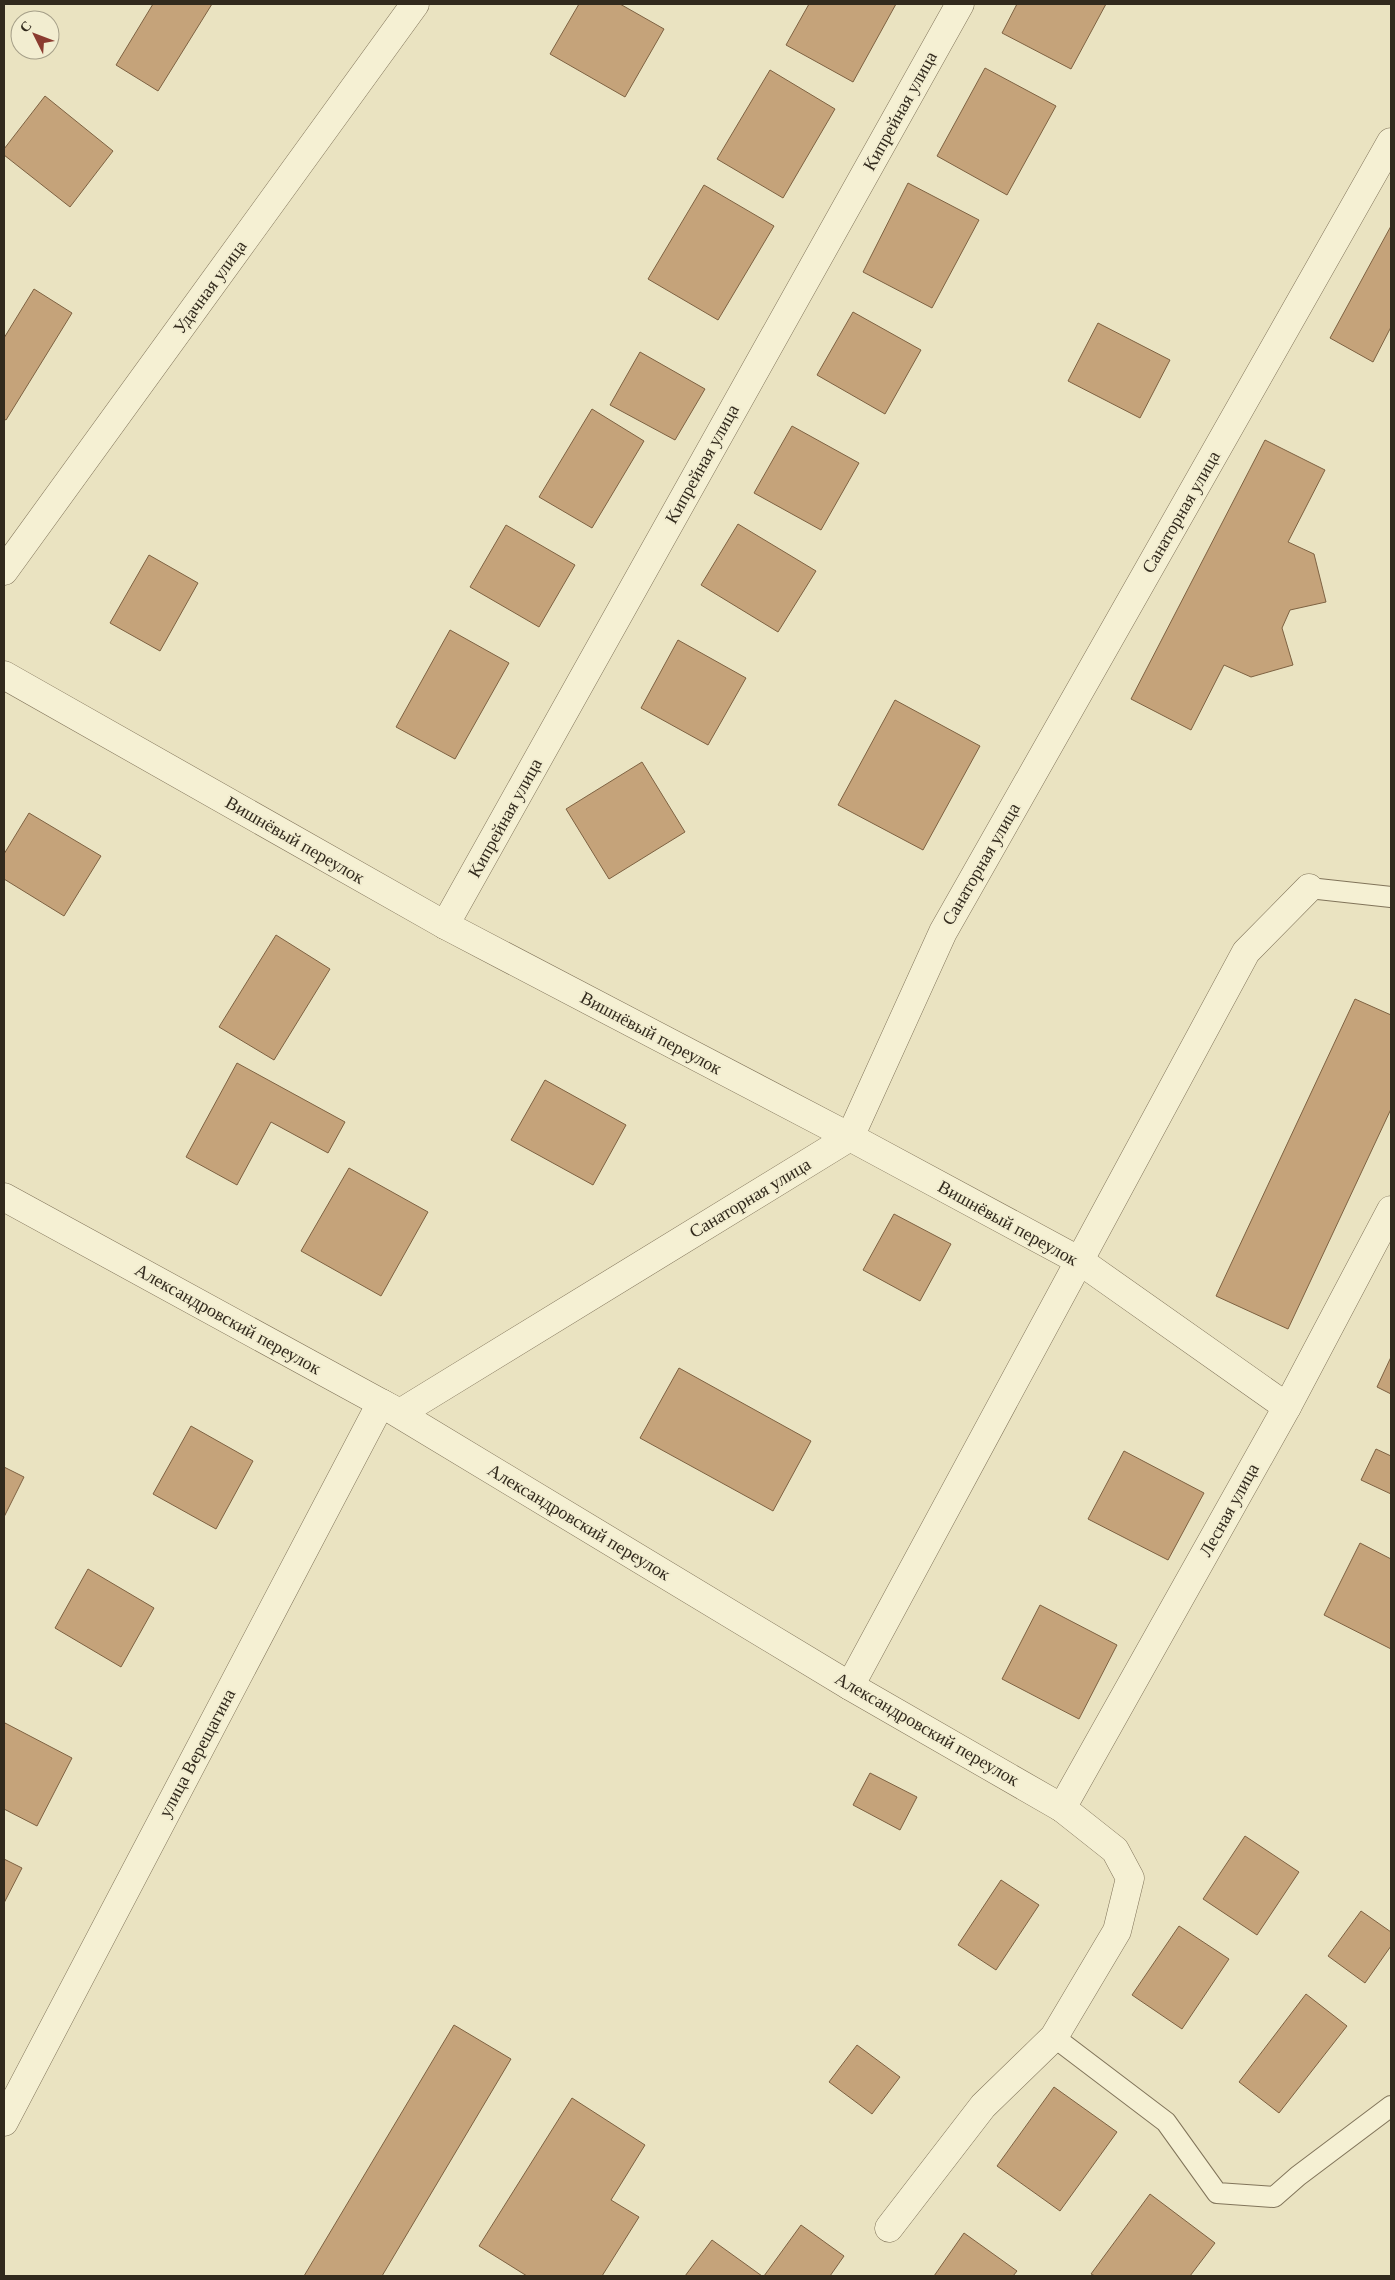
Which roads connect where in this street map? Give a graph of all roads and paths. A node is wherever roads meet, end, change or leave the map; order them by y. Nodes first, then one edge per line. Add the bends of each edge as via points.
1 (415, 4) edge
2 (960, 4) edge
3 (1391, 142) edge
4 (4, 571) edge
5 (4, 675) edge
6 (1309, 888) joint
7 (1391, 898) edge
8 (445, 925) junction
9 (850, 1137) junction
10 (4, 1197) edge
11 (1391, 1210) edge
12 (1080, 1262) junction
13 (1287, 1407) junction
14 (390, 1408) junction
15 (850, 1686) junction
16 (1062, 1808) junction
17 (1054, 2037) junction
18 (1391, 2106) edge
19 (4, 2122) edge
20 (888, 2228) dead end

1 - 4 street, Удачная улица
2 - 8 street, Кипрейная улица
3 - 9 street, Санаторная улица via 943,932
5 - 8 street, Вишнёвый переулок
6 - 7 lane
6 - 12 street via 1246,952
8 - 9 street, Вишнёвый переулок
9 - 12 street, Вишнёвый переулок
9 - 14 street, Санаторная улица
10 - 14 street, Александровский переулок
11 - 13 street, Лесная улица
12 - 13 street, Вишнёвый переулок
12 - 15 street
13 - 16 street, Лесная улица
14 - 15 street, Александровский переулок
14 - 19 street, улица Верещагина
15 - 16 street, Александровский переулок
16 - 17 street, Александровский переулок via 1115,1850 1130,1878 1117,1931
17 - 18 lane via 1166,2122 1217,2193 1274,2197
17 - 20 street via 983,2106

